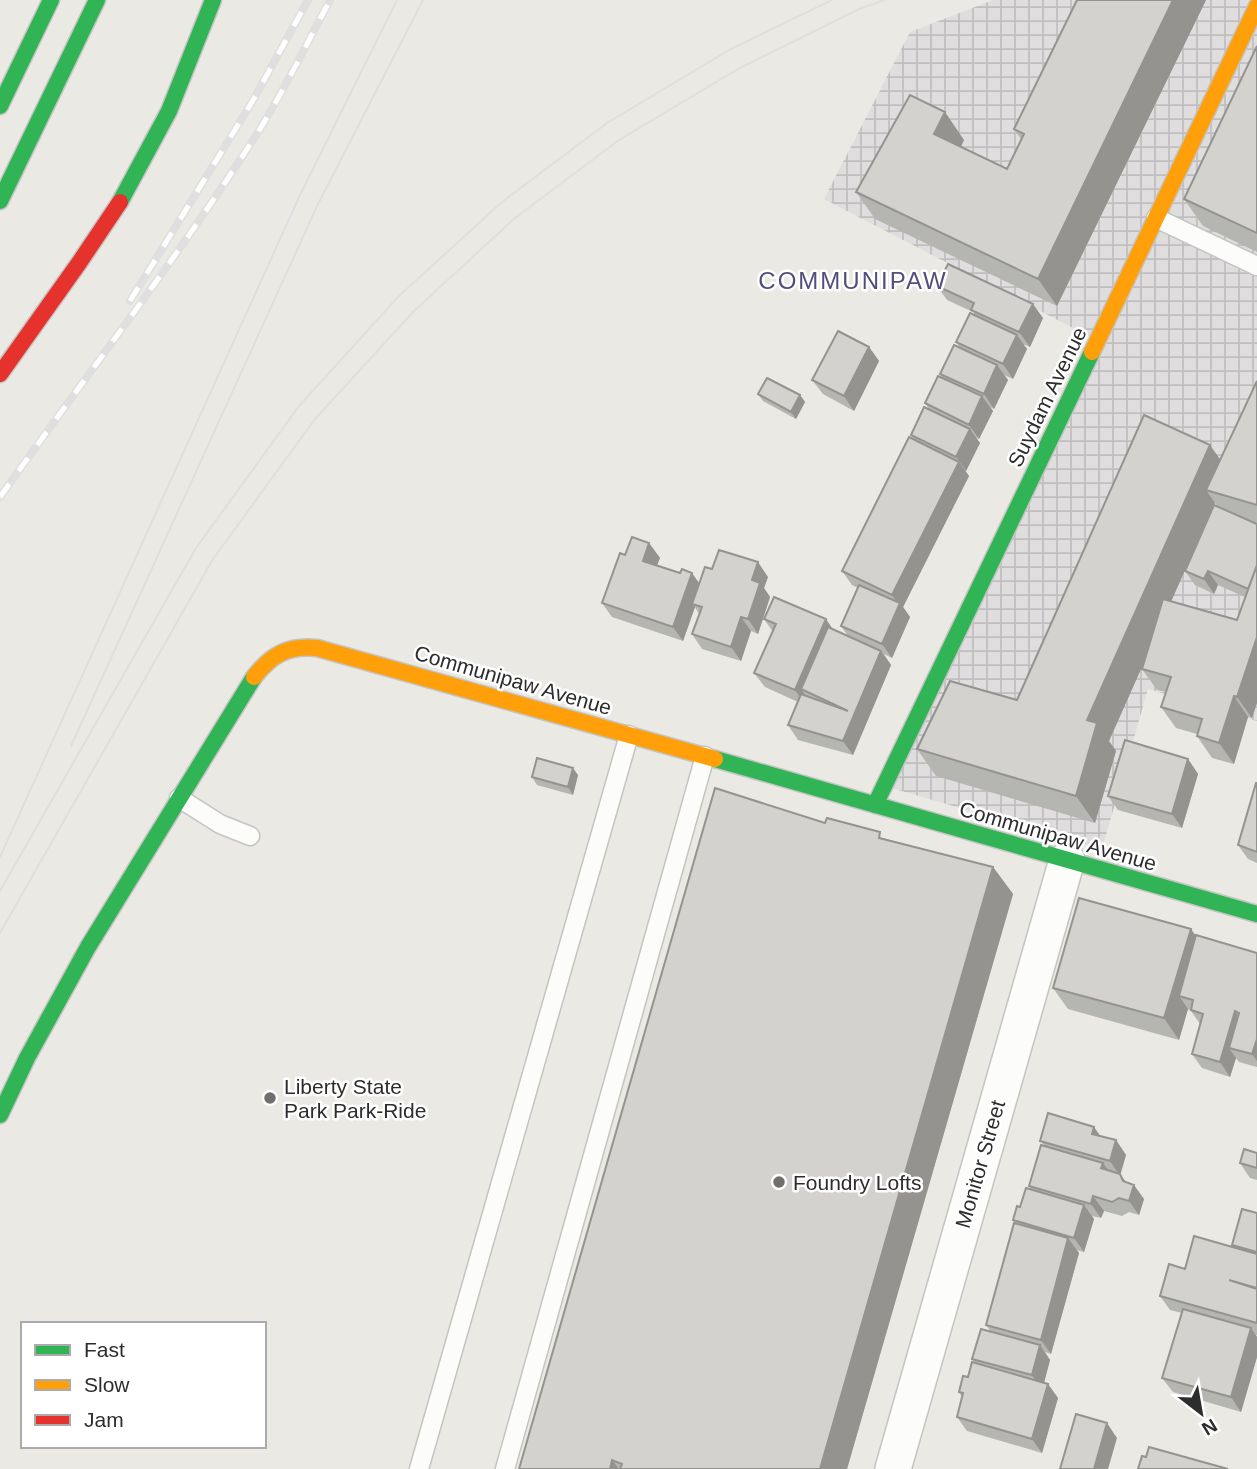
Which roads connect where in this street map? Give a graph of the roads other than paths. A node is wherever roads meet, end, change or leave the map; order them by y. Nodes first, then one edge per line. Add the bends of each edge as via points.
1 (51, 0) edge
2 (97, 0) edge
3 (214, 0) edge
4 (1257, 6) edge
5 (0, 106) edge
6 (0, 201) edge
7 (1156, 218) junction
8 (1257, 266) edge
9 (0, 374) edge
10 (629, 735) junction
11 (705, 756) junction
12 (179, 797) junction
13 (875, 805) junction
14 (250, 836) dead end
15 (1067, 860) junction
16 (1257, 914) edge
17 (0, 1115) edge
18 (419, 1469) edge
19 (505, 1469) edge
20 (893, 1469) edge

1 - 5 main road
2 - 6 main road
3 - 9 main road via 170,110 132,181
4 - 7 main road, Suydam Avenue
7 - 8 lane
7 - 13 main road, Suydam Avenue
10 - 11 main road, Communipaw Avenue
10 - 12 main road, Communipaw Avenue via 330,649 297,646 281,650 260,668
10 - 18 lane
11 - 13 main road, Communipaw Avenue
11 - 19 lane
12 - 14 lane via 220,824
12 - 17 main road, Communipaw Avenue via 50,1011
13 - 15 main road, Communipaw Avenue
15 - 16 main road, Communipaw Avenue
15 - 20 street, Monitor Street

